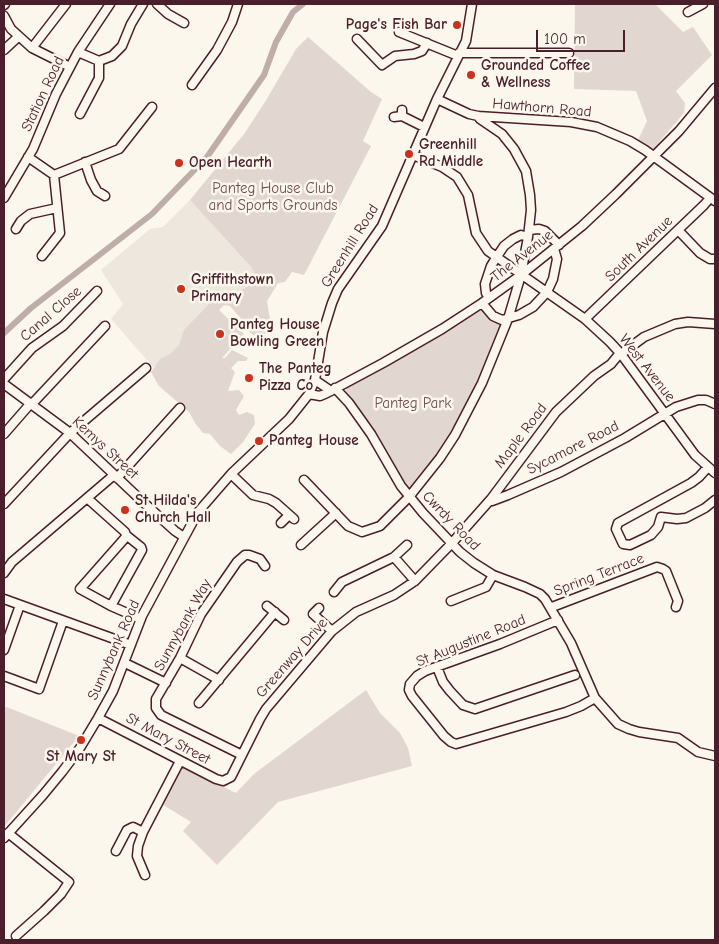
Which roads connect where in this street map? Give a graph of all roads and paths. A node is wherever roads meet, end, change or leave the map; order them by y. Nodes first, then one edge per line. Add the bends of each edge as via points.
1 (66, 4) edge
2 (110, 4) edge
3 (143, 4) edge
4 (157, 4) edge
5 (238, 4) edge
6 (703, 4) edge
7 (472, 7) edge
8 (179, 9) dead end
9 (688, 12) dead end
10 (4, 16) edge
11 (174, 17) junction
12 (184, 23) dead end
13 (398, 32) dead end
14 (18, 37) junction
15 (357, 39) dead end
16 (427, 43) junction
17 (32, 48) junction
18 (4, 50) edge
19 (78, 52) junction
20 (569, 53) dead end
21 (459, 55) junction
22 (98, 61) junction
23 (70, 67) junction
24 (192, 85) dead end
25 (715, 88) edge
26 (437, 99) junction
27 (152, 107) dead end
28 (80, 114) dead end
29 (400, 115) dead end
30 (478, 116) junction
31 (424, 127) junction
32 (413, 155) junction
33 (653, 156) junction
34 (28, 157) junction
35 (85, 162) junction
36 (54, 175) junction
37 (105, 196) dead end
38 (4, 198) edge
39 (713, 198) edge
40 (57, 208) junction
41 (16, 229) dead end
42 (678, 230) junction
43 (529, 233) junction
44 (50, 246) junction
45 (557, 247) junction
46 (58, 252) dead end
47 (42, 256) dead end
48 (496, 258) junction
49 (715, 259) edge
50 (521, 275) junction
51 (97, 291) dead end
52 (547, 292) junction
53 (486, 301) junction
54 (508, 319) junction
55 (585, 319) junction
56 (715, 324) edge
57 (105, 326) dead end
58 (621, 354) junction
59 (146, 368) dead end
60 (4, 379) edge
61 (315, 380) junction
62 (4, 384) edge
63 (333, 390) junction
64 (309, 394) junction
65 (31, 404) junction
66 (715, 404) edge
67 (180, 408) dead end
68 (665, 414) junction
69 (70, 433) junction
70 (4, 434) edge
71 (708, 467) junction
72 (715, 472) edge
73 (231, 474) junction
74 (116, 476) junction
75 (304, 480) dead end
76 (409, 497) junction
77 (87, 498) junction
78 (491, 499) junction
79 (715, 500) edge
80 (654, 502) junction
81 (4, 504) edge
82 (336, 513) junction
83 (661, 517) junction
84 (281, 523) dead end
85 (126, 535) junction
86 (184, 537) junction
87 (452, 543) junction
88 (407, 544) dead end
89 (302, 545) dead end
90 (4, 557) edge
91 (394, 558) junction
92 (12, 562) junction
93 (265, 566) dead end
94 (4, 573) edge
95 (493, 575) junction
96 (415, 580) junction
97 (334, 592) dead end
98 (4, 599) edge
99 (451, 601) dead end
100 (20, 605) junction
101 (111, 606) junction
102 (267, 606) dead end
103 (552, 607) junction
104 (676, 607) dead end
105 (319, 608) dead end
106 (275, 612) junction
107 (140, 619) junction
108 (284, 620) dead end
109 (558, 620) junction
110 (64, 621) junction
111 (332, 631) junction
112 (131, 645) junction
113 (4, 650) edge
114 (180, 658) junction
115 (125, 663) junction
116 (437, 667) junction
117 (574, 675) dead end
118 (4, 676) edge
119 (219, 680) junction
120 (166, 683) junction
121 (595, 698) junction
122 (199, 703) dead end
123 (98, 718) junction
124 (242, 755) junction
125 (715, 756) edge
126 (180, 761) junction
127 (227, 780) joint
128 (143, 832) junction
129 (6, 835) edge
130 (116, 851) dead end
131 (145, 874) dead end
132 (16, 936) dead end

1 - 17 street
2 - 19 street, Station Road
3 - 22 street via 122,46 112,56
4 - 11 street
5 - 24 street via 217,50
6 - 9 street
7 - 21 street, Greenhill Road via 468,33
8 - 11 street
10 - 14 street
11 - 12 street
13 - 16 street
14 - 17 street
14 - 18 street
15 - 16 street via 382,65 395,56 422,51
16 - 21 street
17 - 23 street
19 - 22 street
19 - 23 street, Station Road
20 - 21 street
21 - 26 street, Greenhill Road
22 - 28 street via 99,78
23 - 34 street, Station Road
25 - 33 street, The Avenue
26 - 30 street, Hawthorn Road
26 - 31 street, Greenhill Road
27 - 35 street via 118,149
29 - 31 street
30 - 33 street, Hawthorn Road via 571,122 597,127 630,141
30 - 43 street via 509,142 526,171 531,210
31 - 32 street, Greenhill Road
32 - 48 street, West Avenue via 457,177 468,195 476,233
32 - 61 street, Greenhill Road via 382,226 338,289 323,332
33 - 39 street, Hawthorn Road
33 - 45 street, The Avenue
34 - 36 street
34 - 38 street, Station Road
35 - 36 street
35 - 37 street via 95,194
36 - 40 street
39 - 42 street, South Avenue
40 - 41 street via 18,220
40 - 44 street via 60,233
42 - 49 street via 700,253
42 - 55 street, South Avenue
43 - 45 street via 539,229 545,231
43 - 48 street via 513,239
43 - 50 street
44 - 46 street
44 - 47 street
45 - 50 street, The Avenue
45 - 52 street via 556,270
48 - 50 street, West Avenue
48 - 53 street via 485,284
50 - 52 street, West Avenue
50 - 53 street, The Avenue
50 - 54 street
51 - 60 street, Canal Close via 63,326 32,348
52 - 54 street via 533,307
52 - 55 street, West Avenue
53 - 54 street via 493,316
53 - 63 street, The Avenue via 428,338
54 - 76 street via 464,418 440,458
55 - 58 street, West Avenue
56 - 58 street, Maple Road via 675,324 644,337
57 - 65 street
58 - 68 street, West Avenue
58 - 78 street, Maple Road via 556,412
59 - 69 street
61 - 63 street, Cwrdy Road
61 - 64 street, Greenhill Road
62 - 65 street, Kemys Street
63 - 64 street, The Avenue via 320,396
63 - 76 street, Cwrdy Road via 349,403
64 - 73 street, Greenhill Road via 289,419
65 - 69 street, Kemys Street
65 - 70 street
66 - 68 street, Sycamore Road via 698,400
67 - 74 street
68 - 71 street, West Avenue via 695,455
68 - 78 street, Sycamore Road via 561,472
69 - 74 street, Kemys Street
69 - 81 street
71 - 72 street, West Avenue
71 - 80 street via 691,483
73 - 84 street via 253,495 276,503 291,517
73 - 86 street, Greenhill Road via 198,512
74 - 77 street
74 - 86 street, Kemys Street
75 - 82 street
76 - 82 street via 380,526 369,531 362,532 348,526
76 - 87 street, Cwrdy Road
77 - 85 street
77 - 92 street
78 - 87 street, Maple Road
79 - 83 street via 686,518
80 - 83 street
80 - 83 street via 616,525 623,544 630,545 652,535
82 - 89 street
85 - 101 street via 142,550
85 - 101 street via 80,589
86 - 107 street, Sunnybank Road
87 - 95 street, Cwrdy Road
87 - 96 street, Greenway Drive
88 - 91 street
90 - 92 street
91 - 96 street
91 - 97 street via 340,580
92 - 94 street
93 - 114 street, Sunnybank Way via 260,559 250,555 237,562 201,614
95 - 99 street via 486,587
95 - 103 street, Cwrdy Road via 540,594
96 - 111 street, Greenway Drive via 394,595 356,612
98 - 100 street
100 - 110 street
100 - 113 street
101 - 107 street
102 - 106 street
103 - 104 street, Spring Terrace via 657,568 666,571 678,601
103 - 109 street, Cwrdy Road
105 - 111 street via 313,614
106 - 108 street
106 - 119 street
107 - 112 street, Sunnybank Road
109 - 116 street, St Augustine Road
109 - 121 street, Cwrdy Road
110 - 112 street
110 - 118 street via 38,689
111 - 124 street, Greenway Drive via 266,709
112 - 115 street, Sunnybank Road
114 - 119 street
114 - 120 street, Sunnybank Way
115 - 120 street
115 - 123 street, Sunnybank Road
116 - 117 street via 450,691 463,705 475,709
116 - 121 street, St Augustine Road via 417,676 409,690 444,736 456,744 566,712
119 - 122 street
120 - 124 street, Sunnybank Way via 156,699 156,708 161,715
121 - 125 street, Cwrdy Road via 618,724 678,738 698,752
123 - 126 street, St Mary Street
123 - 129 street, Sunnybank Road via 62,772
124 - 127 street, Greenway Drive
126 - 127 street, St Mary Street via 216,780
126 - 128 street
128 - 130 street via 133,828 127,830
128 - 131 street via 137,856
129 - 132 street via 69,882 61,894

